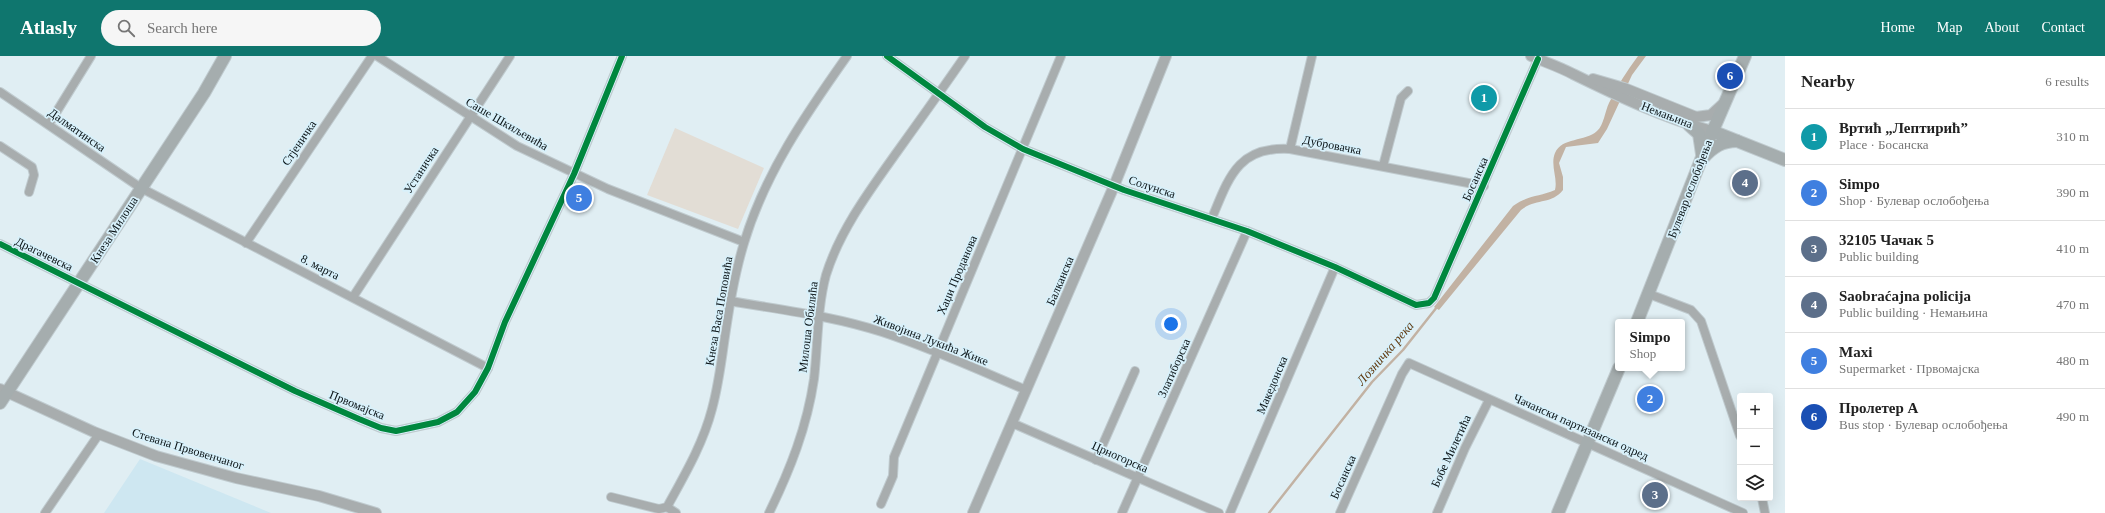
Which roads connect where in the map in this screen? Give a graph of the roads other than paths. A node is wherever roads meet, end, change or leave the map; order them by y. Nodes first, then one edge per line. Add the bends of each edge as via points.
1 (91, 56) edge
2 (225, 56) edge
3 (372, 56) edge
4 (377, 56) edge
5 (510, 56) edge
6 (622, 56) edge
7 (847, 56) edge
8 (887, 56) edge
9 (965, 56) edge
10 (1061, 56) edge
11 (1166, 56) edge
12 (1312, 56) edge
13 (1745, 56) edge
14 (1534, 58) edge
15 (1573, 73) junction
16 (0, 92) edge
17 (1408, 92) dead end
18 (939, 95) junction
19 (1723, 108) junction
20 (470, 118) junction
21 (48, 124) junction
22 (1689, 125) junction
23 (1712, 131) junction
24 (1739, 141) junction
25 (0, 146) edge
26 (1023, 149) junction
27 (1290, 149) junction
28 (1782, 157) edge
29 (1702, 159) junction
30 (1383, 166) junction
31 (574, 174) junction
32 (1114, 186) junction
33 (1484, 186) junction
34 (141, 188) junction
35 (29, 192) dead end
36 (1212, 218) junction
37 (1247, 231) junction
38 (744, 242) junction
39 (246, 243) junction
40 (0, 244) edge
41 (1335, 267) junction
42 (79, 283) junction
43 (1649, 294) junction
44 (353, 297) junction
45 (730, 301) junction
46 (1426, 304) joint
47 (820, 317) junction
48 (1639, 319) edge
49 (938, 352) junction
50 (1409, 363) joint
51 (488, 368) junction
52 (1135, 371) dead end
53 (1618, 371) edge
54 (1026, 390) junction
55 (2, 395) edge
56 (1489, 400) junction
57 (1012, 423) junction
58 (1738, 429) edge
59 (99, 434) junction
60 (1588, 444) junction
61 (1096, 460) junction
62 (1137, 478) junction
63 (611, 497) dead end
64 (1763, 501) edge
65 (881, 504) dead end
66 (666, 507) junction
67 (45, 513) edge
68 (376, 513) edge
69 (676, 513) edge
70 (768, 513) edge
71 (973, 513) edge
72 (1122, 513) edge
73 (1219, 513) edge
74 (1230, 513) edge
75 (1340, 513) edge
76 (1436, 513) edge
77 (1558, 513) edge
78 (1743, 513) edge
79 (1765, 513) edge

1 - 21 street
2 - 34 main road, Кнеза Милоша via 204,93
3 - 39 street, Стјеничка
4 - 20 street, Саше Шкиљевића
5 - 20 street, Устаничка
6 - 31 street, Првомајска
7 - 38 street, Кнеза Васа Поповића via 792,137 763,192
8 - 18 street, Солунска
9 - 18 street, Милоша Обилића
10 - 26 street, Хаџи Проданова
11 - 32 street, Балканска
12 - 27 street
13 - 19 main road, Булевар ослобођења
14 - 15 street, Немањина
14 - 33 street, Босанска
15 - 19 street, Немањина via 1624,88 1696,117 1711,115
15 - 22 street, Немањина via 1602,89
16 - 21 street, Далматинска
17 - 30 street via 1401,98
18 - 26 street, Солунска via 985,127
18 - 47 street, Милоша Обилића via 874,185 843,235 826,275
19 - 23 main road, Булевар ослобођења
19 - 24 main road via 1724,123
20 - 31 street, Саше Шкиљевића via 517,146
20 - 44 street, Устаничка
21 - 34 street, Далматинска
22 - 23 street, Немањина
22 - 29 main road via 1701,138
23 - 24 main road, Немањина
23 - 29 main road, Булевар ослобођења
24 - 28 main road, Немањина
24 - 29 main road via 1722,143
25 - 35 street via 32,167 34,175
26 - 32 street, Солунска
26 - 49 street, Хаџи Проданова
27 - 30 street, Дубровачка
27 - 36 street, Дубровачка via 1265,149 1255,153 1237,167 1228,180
29 - 43 main road, Булевар ослобођења
30 - 33 street, Дубровачка
31 - 38 street, Саше Шкиљевића
31 - 51 street, Првомајска via 505,322
32 - 36 street, Солунска
32 - 54 street, Балканска
33 - 46 street, Босанска via 1434,298
34 - 39 street, 8. марта
34 - 42 main road, Кнеза Милоша
36 - 37 street, Солунска
37 - 41 street, Солунска
37 - 62 street, Златиборска
38 - 45 street, Кнеза Васа Поповића
39 - 44 street, 8. марта
40 - 42 street, Драгачевска
41 - 46 street, Солунска via 1413,305
41 - 74 street, Македонска
42 - 51 street, Првомајска via 295,391 381,428 396,431 413,428 438,422 457,412 475,392
42 - 55 main road, Кнеза Милоша
43 - 48 main road, Булевар ослобођења
43 - 58 street via 1691,310 1701,321
44 - 51 street, 8. марта
45 - 47 street, Живојина Лукића Жике
45 - 66 street, Кнеза Васа Поповића via 712,408 703,438
47 - 49 street, Живојина Лукића Жике via 881,332
47 - 70 street, Милоша Обилића via 808,414 792,463
49 - 54 street, Живојина Лукића Жике
49 - 65 street, Хаџи Проданова via 894,457 893,476
50 - 56 street, Чачански партизански одред
50 - 75 street, Босанска
52 - 61 street
53 - 60 main road
54 - 57 street, Балканска
55 - 59 street, Стевана Првовенчаног
56 - 60 street, Чачански партизански одред
56 - 76 street, Бобе Милетића
57 - 61 street, Црногорска
57 - 71 street, Балканска
59 - 67 street
59 - 68 street, Стевана Првовенчаног via 156,456 236,478 319,496
60 - 77 main road
60 - 78 street, Чачански партизански одред
61 - 62 street, Црногорска
62 - 72 street, Златиборска
62 - 73 street, Црногорска
63 - 66 street via 659,509
64 - 79 street
66 - 69 street

